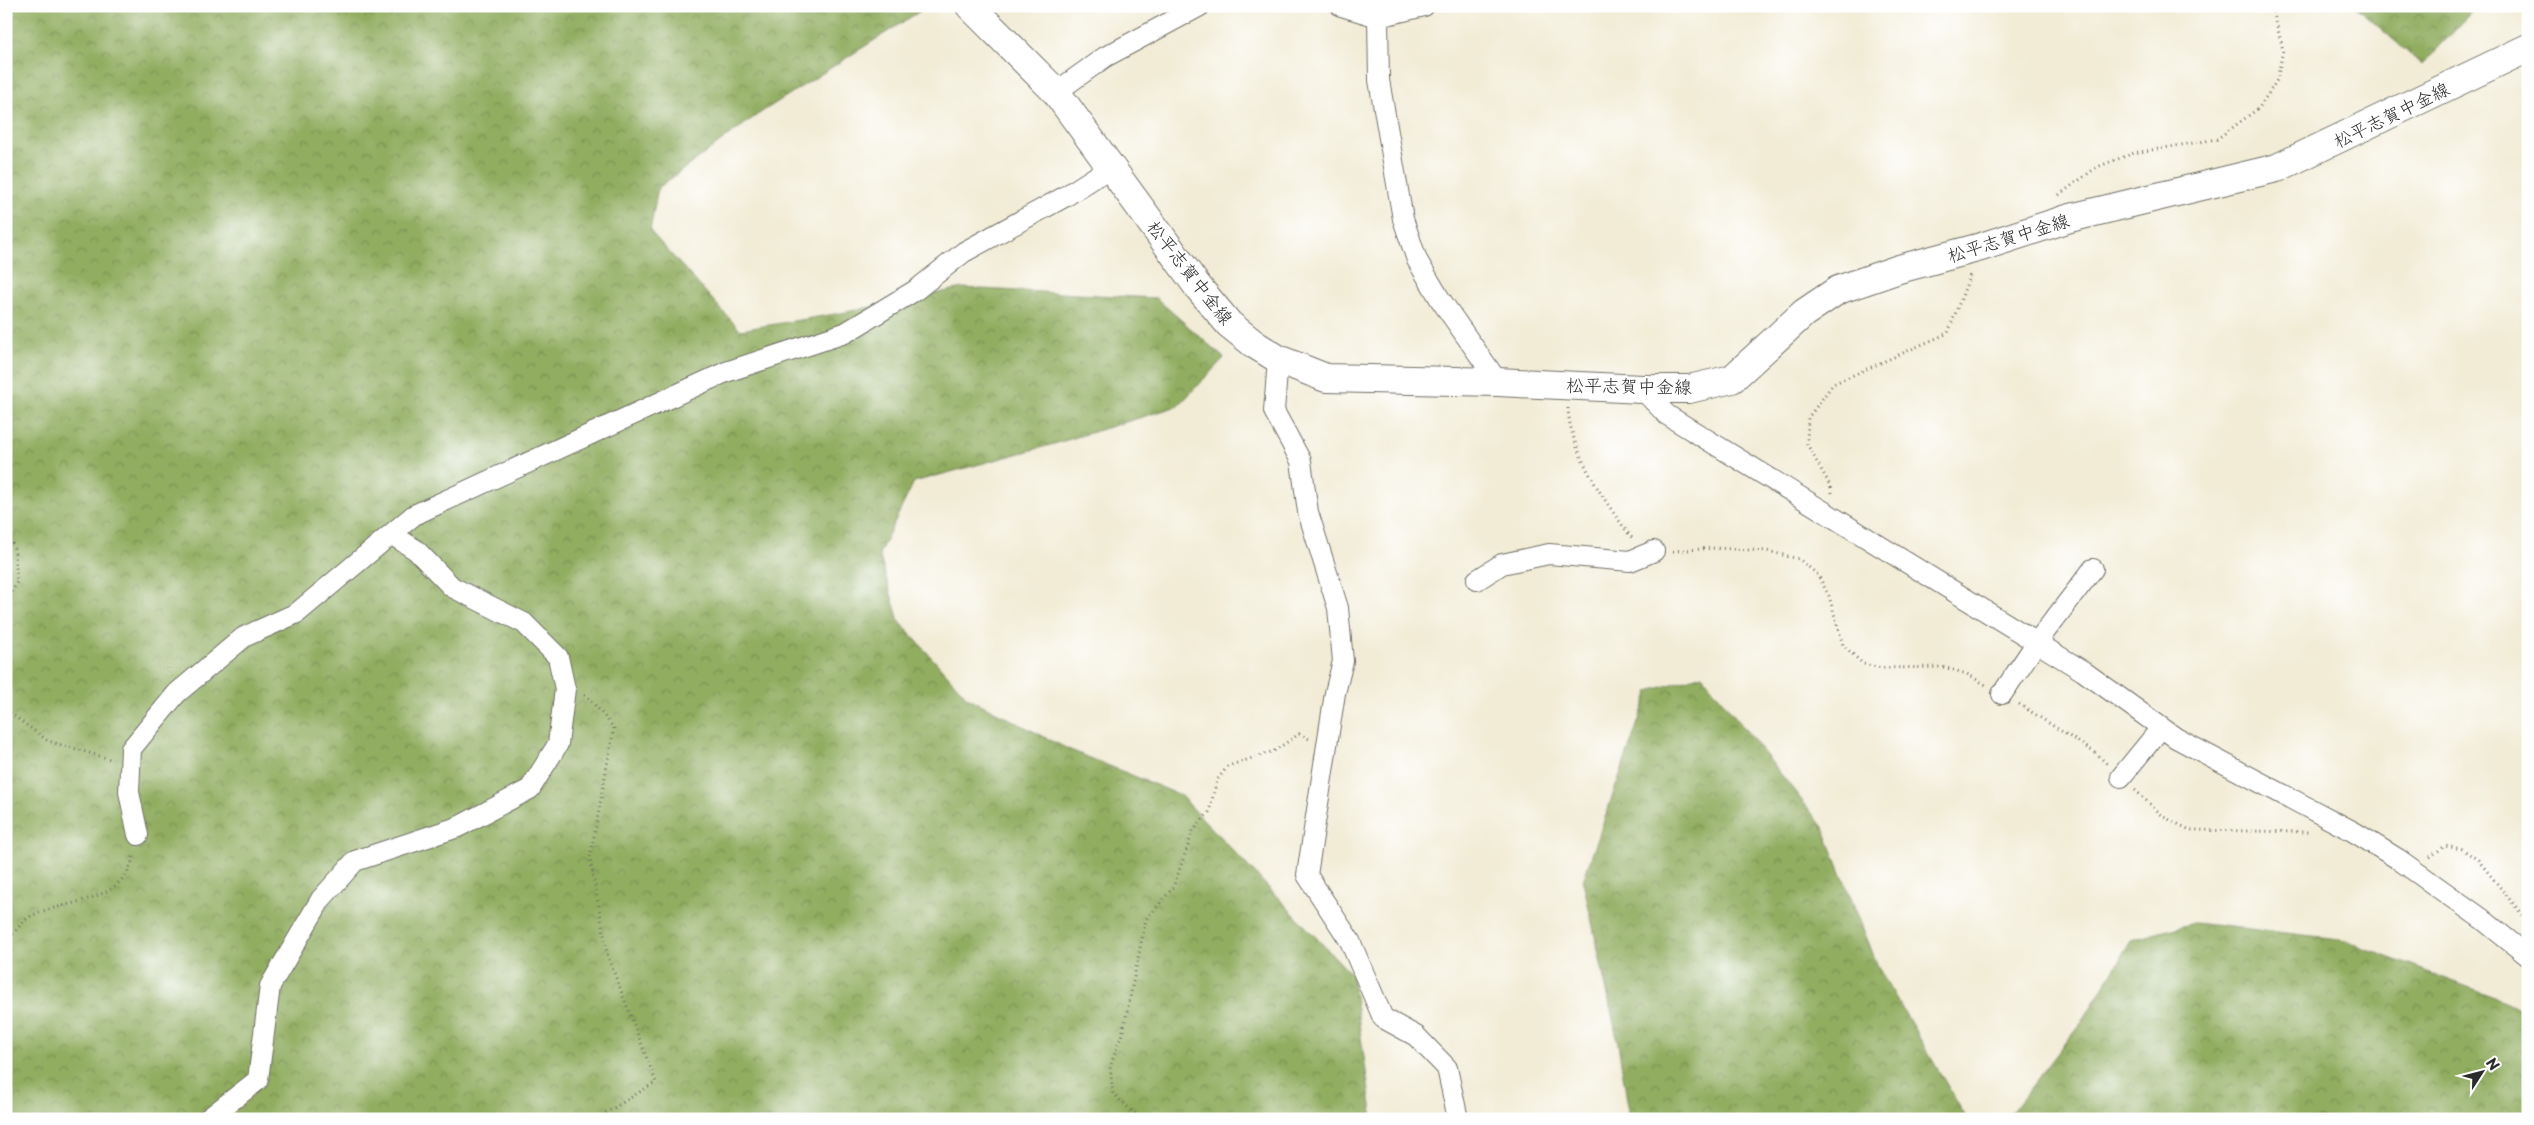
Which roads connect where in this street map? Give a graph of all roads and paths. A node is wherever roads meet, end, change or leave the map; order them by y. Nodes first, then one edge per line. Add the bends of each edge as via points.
1 (970, 6) edge
2 (1200, 6) edge
3 (1341, 6) edge
4 (1424, 6) edge
5 (1378, 17) junction
6 (2528, 48) edge
7 (1056, 92) junction
8 (1111, 167) junction
9 (1278, 359) junction
10 (1498, 382) junction
11 (1568, 385) junction
12 (1642, 389) junction
13 (6, 524) edge
14 (391, 534) junction
15 (1654, 551) junction
16 (2093, 569) dead end
17 (1477, 580) dead end
18 (6, 602) edge
19 (2037, 642) junction
20 (565, 689) junction
21 (2002, 694) junction
22 (6, 710) edge
23 (2161, 728) junction
24 (1328, 747) junction
25 (130, 765) junction
26 (2121, 777) junction
27 (2314, 832) dead end
28 (138, 836) joint
29 (2413, 870) junction
30 (2528, 922) edge
31 (6, 942) edge
32 (2528, 956) edge
33 (208, 1119) edge
34 (596, 1119) edge
35 (1136, 1119) edge
36 (1458, 1119) edge

1 - 7 main road, 松平志賀中金線
2 - 7 street via 1105,57
3 - 5 street
4 - 5 street
5 - 10 street via 1379,80 1403,219 1417,260
6 - 12 main road, 松平志賀中金線 via 2277,168 2070,218 1838,290 1804,313 1732,379 1689,389
7 - 8 main road, 松平志賀中金線
8 - 9 main road, 松平志賀中金線 via 1198,287 1229,324
8 - 14 street via 1066,196 964,252 916,290 846,333 726,372 414,514
9 - 10 main road, 松平志賀中金線 via 1326,378
9 - 24 street via 1274,411 1301,461 1308,512 1338,608 1343,661
10 - 11 main road, 松平志賀中金線
11 - 12 main road, 松平志賀中金線
11 - 15 path via 1569,415 1586,467 1615,516 1639,547
12 - 19 street via 1667,415
13 - 18 path via 15,552 17,582
14 - 20 street via 416,550 452,587 524,623 558,657
14 - 25 street via 298,613 244,636 177,693 131,749
15 - 17 street via 1630,561 1549,554 1502,564
15 - 21 path via 1715,548 1767,551 1799,560 1818,575 1843,645 1863,664 1882,668 1943,667 1967,674
16 - 19 street
19 - 21 street
19 - 23 street via 2084,671
20 - 33 street via 558,744 530,789 458,827 355,861 321,899 270,986 258,1080
20 - 34 path via 588,697 614,728 590,858 608,957 656,1082
21 - 26 path via 2096,754
22 - 25 path via 48,741
23 - 26 street
23 - 29 street via 2354,832
24 - 35 path via 1299,734 1274,750 1228,766 1217,780 1209,812 1194,831 1173,888 1146,919 1123,1031 1110,1067 1113,1093 1135,1114
24 - 36 street via 1308,875 1350,941 1383,1018 1416,1036 1447,1068
25 - 28 street via 128,792
26 - 27 path via 2164,817 2190,830
28 - 31 path via 133,864 112,890 31,915
29 - 30 path via 2445,846 2462,849 2478,860
29 - 32 street

